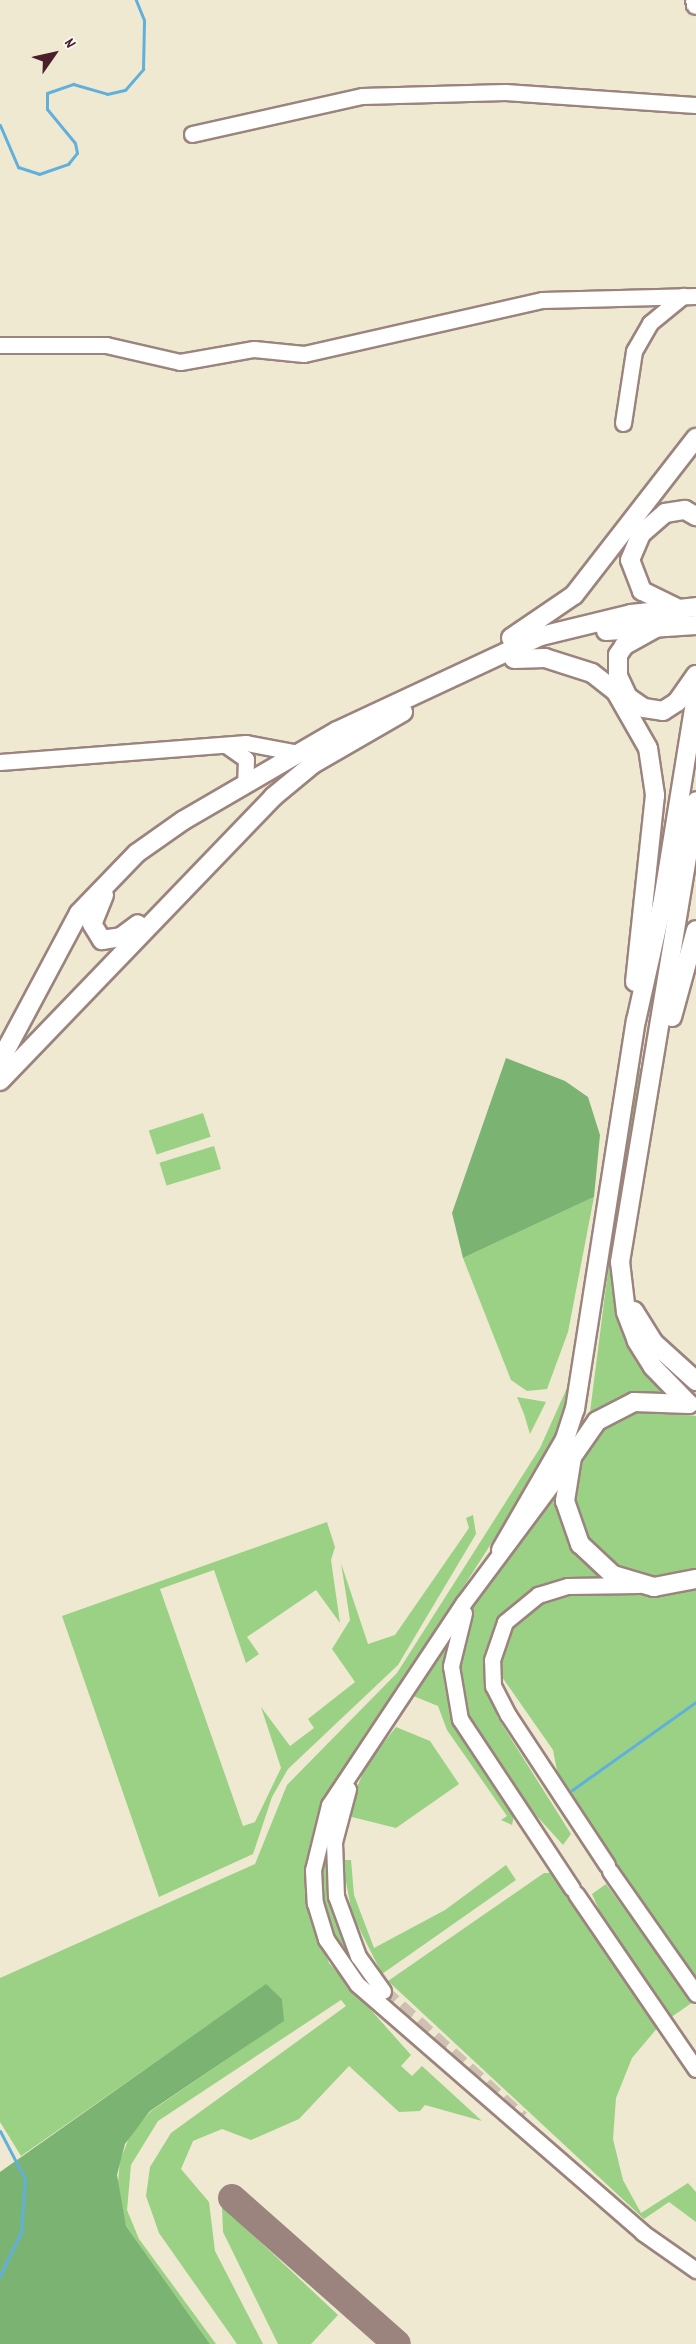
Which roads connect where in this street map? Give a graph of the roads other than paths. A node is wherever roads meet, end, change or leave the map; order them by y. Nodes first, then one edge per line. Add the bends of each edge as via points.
1 (695, 0) edge
2 (696, 5) edge
3 (696, 105) edge
4 (192, 134) dead end
5 (690, 296) edge
6 (0, 345) edge
7 (623, 423) dead end
8 (696, 438) edge
9 (696, 516) edge
10 (696, 607) edge
11 (677, 608) junction
12 (662, 625) junction
13 (696, 625) edge
14 (514, 659) junction
15 (696, 675) edge
16 (424, 688) junction
17 (696, 697) edge
18 (226, 745) junction
19 (299, 753) junction
20 (0, 762) edge
21 (246, 783) junction
22 (696, 801) edge
23 (124, 866) junction
24 (175, 898) junction
25 (696, 930) edge
26 (636, 1021) junction
27 (0, 1061) edge
28 (0, 1082) edge
29 (644, 1129) junction
30 (620, 1282) junction
31 (584, 1368) junction
32 (696, 1381) edge
33 (693, 1406) edge
34 (575, 1449) junction
35 (501, 1550) junction
36 (696, 1580) edge
37 (478, 1583) junction
38 (641, 1585) junction
39 (351, 1777) junction
40 (696, 1994) edge
41 (383, 1999) junction
42 (696, 2069) edge
43 (696, 2270) edge

1 - 2 main road
3 - 4 street via 506,92 362,96
5 - 6 street via 542,300 304,354 254,349 180,362 105,345
5 - 7 street via 650,323 634,351
8 - 16 main road via 566,602
9 - 11 main road via 684,510 664,513 641,534 630,560 642,591
10 - 11 main road
11 - 16 main road via 541,636
12 - 13 main road
12 - 14 main road via 600,632
12 - 15 main road via 624,646 616,667 621,687 645,708 663,711 684,694
14 - 24 main road via 360,734 313,764 257,812
14 - 26 main road via 545,658 592,673 616,692 648,748 655,795 635,980
16 - 19 main road
17 - 26 main road via 663,900
18 - 19 street via 256,744
18 - 20 street
18 - 21 street via 246,759
19 - 21 main road
21 - 23 main road
22 - 29 main road
23 - 24 main road via 96,909 92,924 102,940 121,937
23 - 27 main road via 68,931
24 - 28 main road
25 - 29 main road
26 - 31 main road
29 - 30 main road
30 - 32 main road via 654,1343
30 - 33 main road via 637,1341 653,1367
31 - 34 main road
31 - 35 main road via 565,1439
33 - 34 main road via 655,1399 621,1406
34 - 35 street
34 - 38 main road via 565,1494 573,1530 600,1566
35 - 37 street
36 - 38 main road via 667,1587
37 - 39 street
37 - 42 street via 453,1649 457,1708 473,1743
38 - 40 street via 568,1586 538,1595 505,1622 492,1660 493,1686 609,1868
39 - 41 street via 334,1842 336,1896 358,1956
39 - 41 street via 329,1805 319,1835 315,1903 337,1958
41 - 43 street via 643,2234

